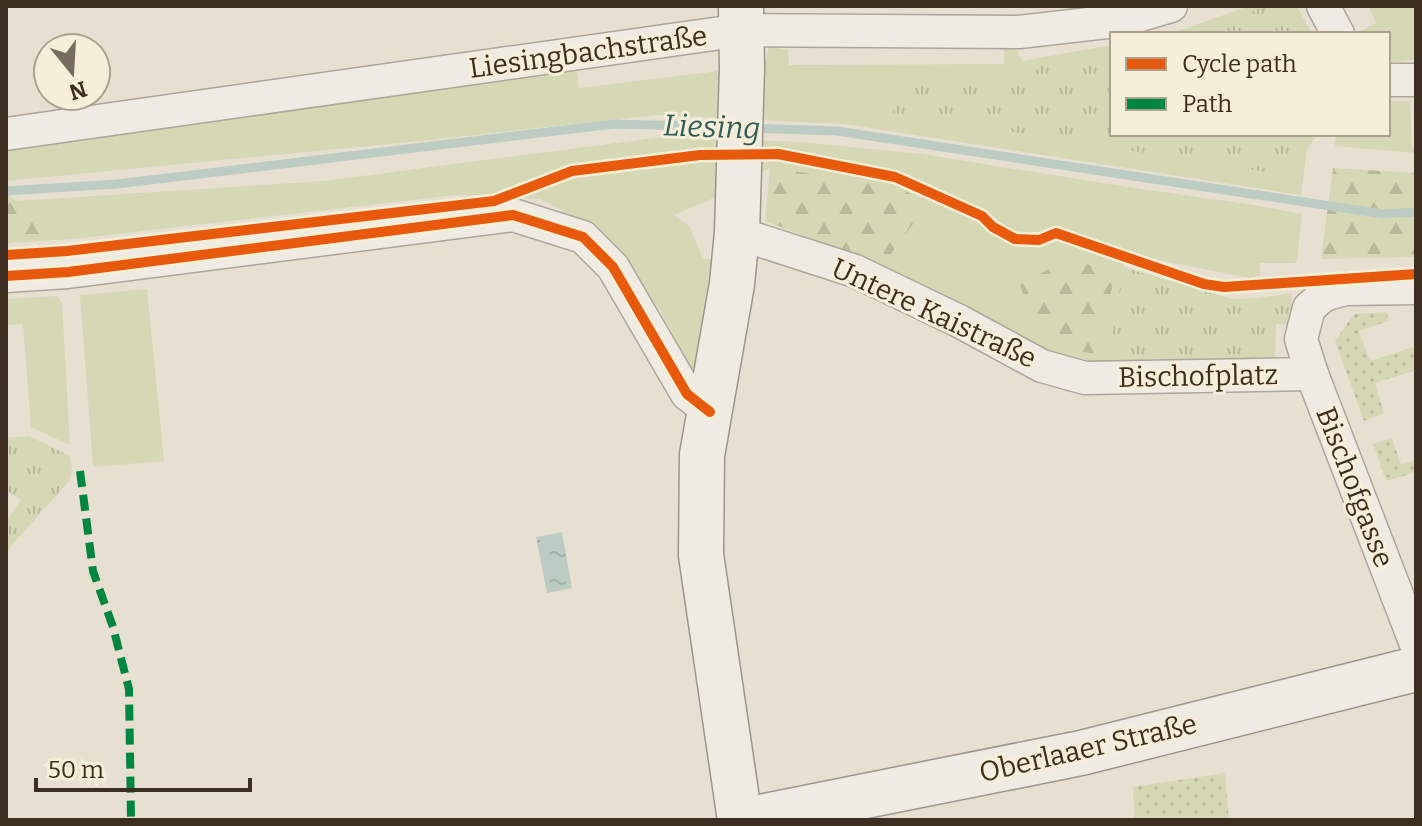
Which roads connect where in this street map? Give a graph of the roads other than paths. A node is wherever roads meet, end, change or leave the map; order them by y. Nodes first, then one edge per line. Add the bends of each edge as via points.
1 (1171, 6) edge
2 (1323, 6) edge
3 (742, 18) edge
4 (1337, 32) edge
5 (1390, 80) edge
6 (1416, 80) edge
7 (6, 134) edge
8 (737, 233) junction
9 (6, 276) edge
10 (1416, 288) edge
11 (1312, 374) junction
12 (1085, 378) joint
13 (710, 412) junction
14 (1416, 644) edge
15 (1416, 669) edge
16 (740, 820) edge
17 (758, 820) edge

1 - 3 street, Liesingbachstraße via 1124,20 1019,32
2 - 4 street
3 - 7 street, Liesingbachstraße
3 - 8 main road
5 - 6 street
8 - 12 street, Untere Kaistraße via 855,271 1042,366
8 - 13 main road
9 - 13 street via 513,215 583,237 613,267 687,394
10 - 11 street via 1345,289 1324,295 1309,308 1301,339
11 - 12 street, Bischofplatz
11 - 14 street, Bischofgasse
13 - 16 main road via 702,455 701,555
15 - 17 main road, Oberlaaer Straße via 1081,753

